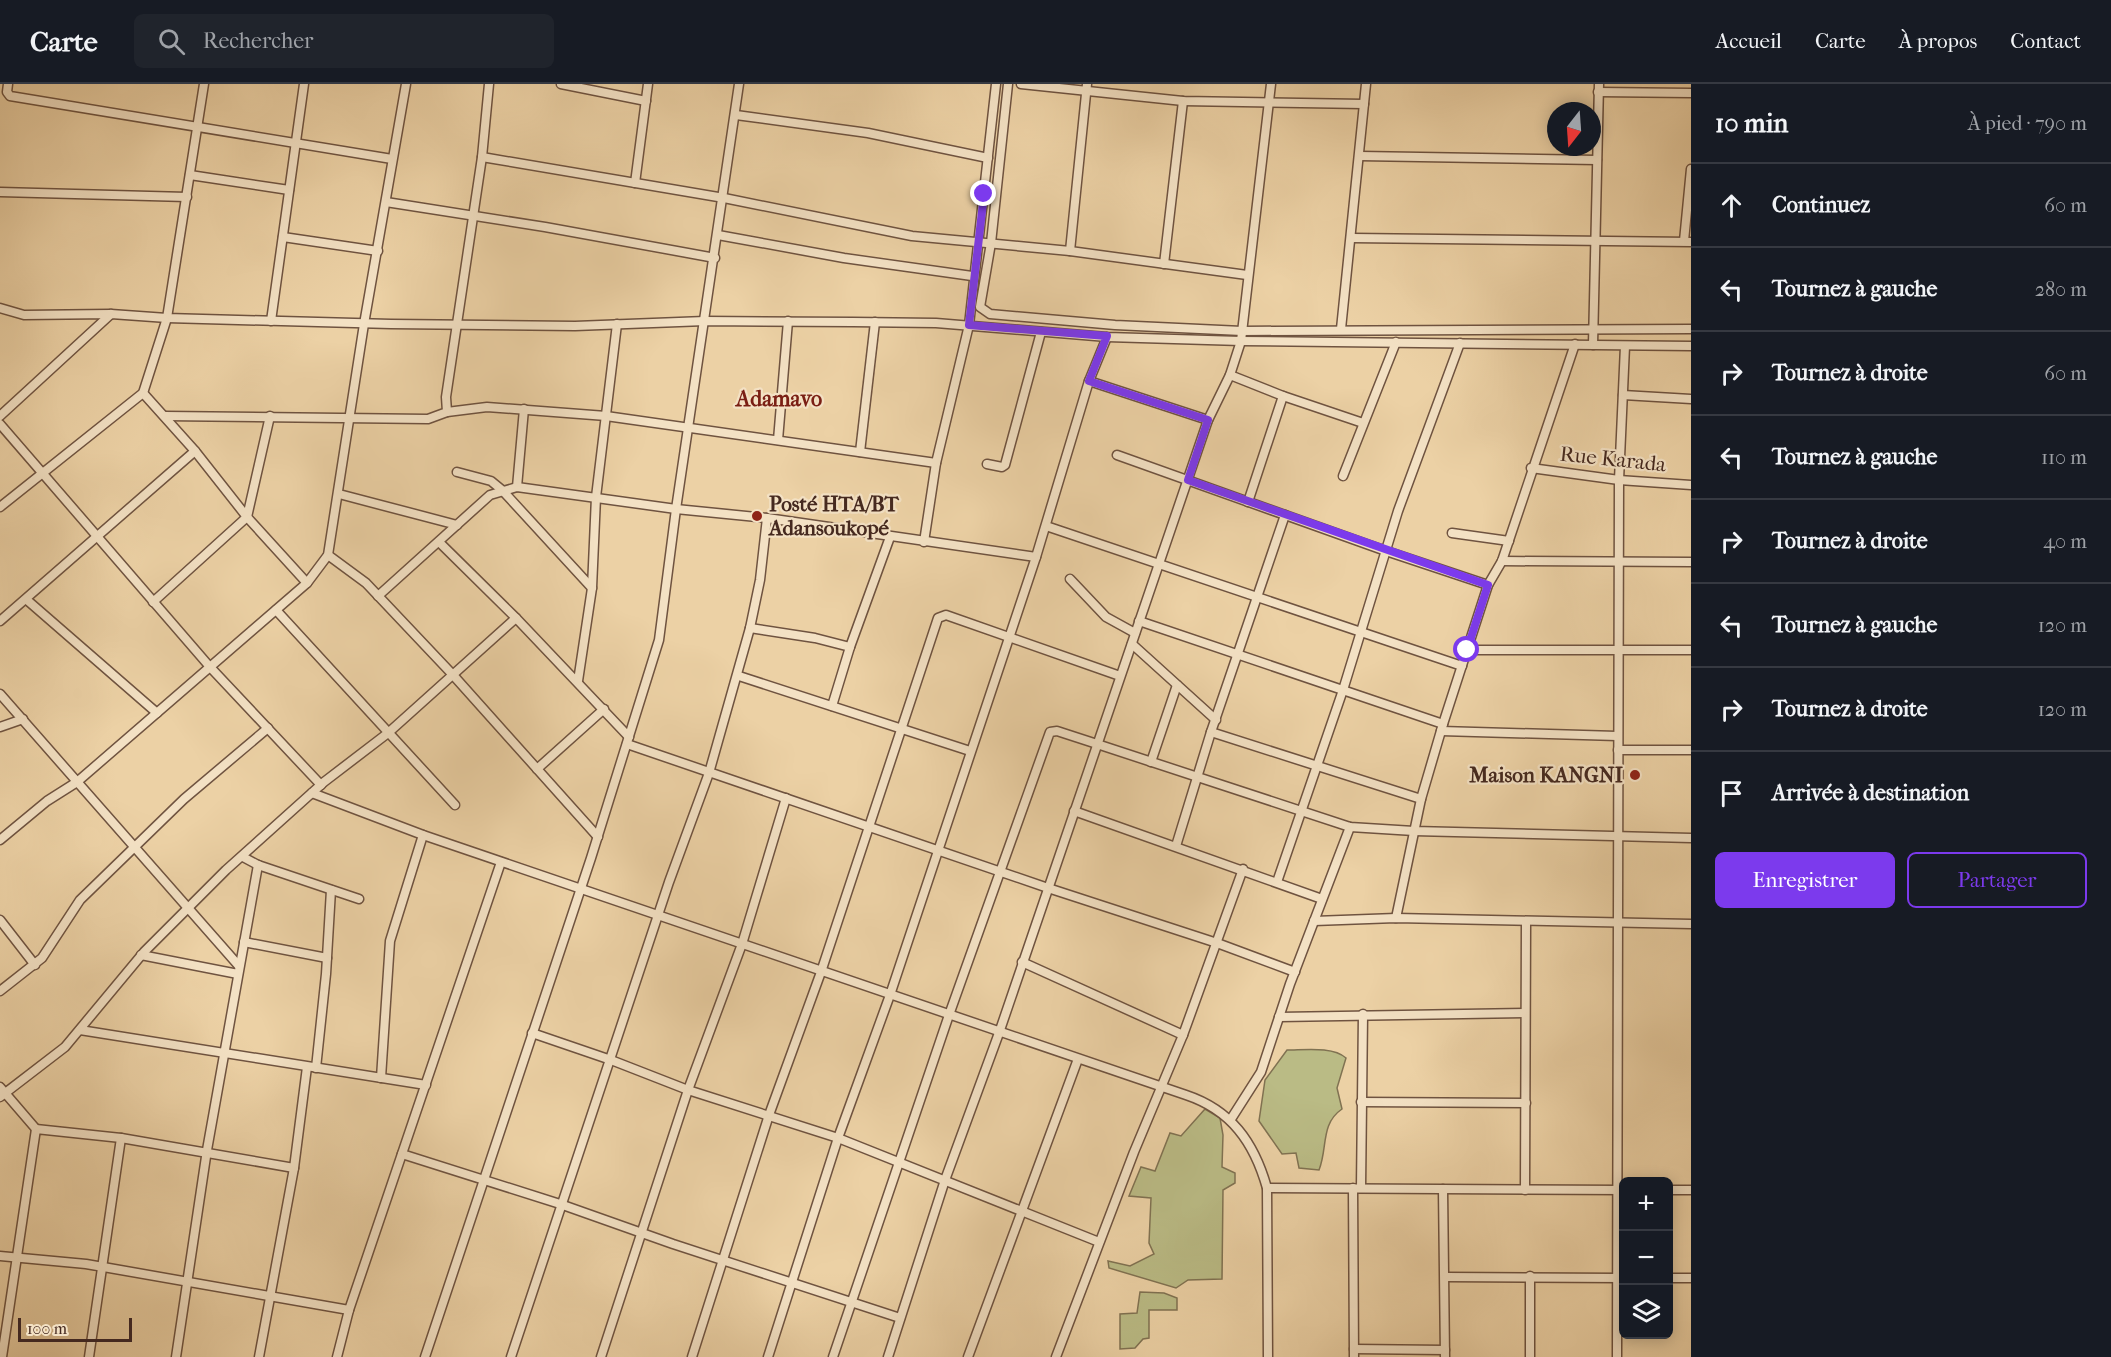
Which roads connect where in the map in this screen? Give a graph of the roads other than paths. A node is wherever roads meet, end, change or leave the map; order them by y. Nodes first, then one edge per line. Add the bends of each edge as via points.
1 (8, 84) edge
2 (204, 84) edge
3 (304, 84) edge
4 (406, 84) edge
5 (489, 84) edge
6 (561, 84) edge
7 (648, 84) edge
8 (739, 84) edge
9 (996, 84) edge
10 (1008, 84) edge
11 (1021, 84) edge
12 (1271, 84) edge
13 (1366, 84) edge
14 (1087, 87) edge
15 (1599, 88) edge
16 (1691, 93) edge
17 (646, 101) junction
18 (1183, 101) junction
19 (1269, 103) junction
20 (1364, 104) junction
21 (736, 115) junction
22 (198, 128) junction
23 (296, 142) junction
24 (1360, 156) junction
25 (482, 157) junction
26 (988, 158) junction
27 (392, 159) junction
28 (1597, 160) junction
29 (1691, 169) edge
30 (190, 175) junction
31 (636, 183) junction
32 (289, 190) junction
33 (0, 192) edge
34 (187, 197) junction
35 (724, 198) junction
36 (386, 202) junction
37 (473, 216) junction
38 (718, 235) junction
39 (283, 237) junction
40 (1352, 238) junction
41 (1595, 240) junction
42 (1688, 241) edge
43 (978, 242) junction
44 (991, 243) junction
45 (378, 251) junction
46 (1070, 251) junction
47 (715, 258) junction
48 (1164, 264) junction
49 (1247, 274) junction
50 (972, 276) junction
51 (0, 308) edge
52 (111, 314) junction
53 (167, 318) junction
54 (271, 321) junction
55 (705, 321) junction
56 (788, 321) junction
57 (875, 322) junction
58 (364, 324) junction
59 (617, 324) junction
60 (969, 325) junction
61 (459, 326) junction
62 (1341, 328) junction
63 (1691, 329) edge
64 (1594, 330) junction
65 (1242, 331) junction
66 (1041, 332) junction
67 (1107, 336) junction
68 (1241, 341) junction
69 (1396, 342) junction
70 (1460, 343) junction
71 (1575, 344) junction
72 (1593, 345) junction
73 (1625, 346) junction
74 (1691, 346) edge
75 (1230, 375) junction
76 (1089, 381) junction
77 (143, 393) junction
78 (1623, 395) junction
79 (1283, 396) junction
80 (1691, 399) edge
81 (524, 409) junction
82 (447, 412) junction
83 (165, 416) junction
84 (270, 416) junction
85 (606, 416) junction
86 (0, 417) edge
87 (351, 419) junction
88 (1208, 420) junction
89 (1363, 423) junction
90 (0, 424) edge
91 (688, 426) junction
92 (778, 440) junction
93 (195, 452) junction
94 (860, 452) junction
95 (1117, 455) dead end
96 (936, 463) junction
97 (987, 464) dead end
98 (1531, 468) junction
99 (41, 472) junction
100 (457, 472) dead end
101 (1343, 476) dead end
102 (1188, 480) junction
103 (1619, 480) junction
104 (1691, 485) edge
105 (517, 487) junction
106 (502, 489) junction
107 (339, 494) junction
108 (596, 497) junction
109 (1248, 502) junction
110 (0, 507) edge
111 (676, 509) junction
112 (1285, 515) junction
113 (247, 517) junction
114 (767, 518) junction
115 (457, 525) junction
116 (1046, 526) junction
117 (1452, 533) dead end
118 (97, 536) junction
119 (890, 537) junction
120 (1509, 541) junction
121 (439, 542) junction
122 (924, 542) junction
123 (1386, 551) junction
124 (328, 555) junction
125 (1036, 557) junction
126 (1618, 560) junction
127 (1502, 561) junction
128 (1691, 562) edge
129 (1159, 564) junction
130 (1070, 579) dead end
131 (307, 583) junction
132 (1488, 585) junction
133 (592, 588) junction
134 (378, 596) junction
135 (1257, 598) junction
136 (27, 600) junction
137 (153, 602) junction
138 (276, 610) junction
139 (516, 618) junction
140 (0, 621) edge
141 (1139, 621) junction
142 (750, 628) junction
143 (1135, 633) junction
144 (1361, 633) junction
145 (1010, 636) junction
146 (1131, 644) junction
147 (850, 646) junction
148 (1467, 650) junction
149 (1618, 650) junction
150 (1691, 650) edge
151 (1238, 656) junction
152 (1462, 666) junction
153 (210, 667) junction
154 (453, 675) junction
155 (739, 676) junction
156 (1120, 676) junction
157 (578, 681) junction
158 (1177, 685) junction
159 (1343, 690) junction
160 (0, 694) edge
161 (832, 706) junction
162 (604, 709) junction
163 (157, 713) junction
164 (23, 719) junction
165 (1216, 720) junction
166 (0, 727) edge
167 (268, 728) junction
168 (902, 728) junction
169 (1442, 728) junction
170 (1211, 732) junction
171 (388, 733) junction
172 (1617, 736) junction
173 (628, 740) junction
174 (1097, 744) junction
175 (1618, 750) junction
176 (1691, 750) edge
177 (970, 751) junction
178 (1151, 762) junction
179 (1318, 764) junction
180 (537, 769) junction
181 (709, 773) junction
182 (1197, 778) junction
183 (77, 782) junction
184 (321, 785) junction
185 (312, 793) junction
186 (786, 798) junction
187 (1421, 800) junction
188 (455, 805) dead end
189 (1074, 812) junction
190 (1300, 813) junction
191 (870, 826) junction
192 (1350, 827) junction
193 (1414, 831) junction
194 (423, 835) junction
195 (1617, 836) junction
196 (598, 837) junction
197 (1691, 838) edge
198 (0, 840) edge
199 (1176, 846) junction
200 (135, 848) junction
201 (937, 850) junction
202 (243, 857) junction
203 (501, 862) junction
204 (258, 865) junction
205 (1243, 869) junction
206 (1001, 872) junction
207 (1277, 882) junction
208 (579, 888) junction
209 (1048, 888) junction
210 (331, 890) junction
211 (358, 899) dead end
212 (1322, 899) junction
213 (189, 908) junction
214 (658, 915) junction
215 (1396, 918) junction
216 (0, 920) edge
217 (1314, 921) junction
218 (1526, 923) junction
219 (1617, 923) junction
220 (1691, 924) edge
221 (244, 942) junction
222 (1217, 943) junction
223 (742, 944) junction
224 (141, 955) junction
225 (327, 958) junction
226 (1022, 962) junction
227 (35, 965) junction
228 (239, 970) junction
229 (821, 972) junction
230 (1295, 972) junction
231 (0, 990) edge
232 (890, 995) junction
233 (1525, 1013) junction
234 (1363, 1014) junction
235 (950, 1015) junction
236 (1279, 1017) junction
237 (80, 1030) junction
238 (999, 1033) junction
239 (532, 1034) junction
240 (1183, 1035) junction
241 (224, 1054) junction
242 (1078, 1059) junction
243 (611, 1060) junction
244 (311, 1068) junction
245 (381, 1078) junction
246 (426, 1085) junction
247 (1162, 1088) junction
248 (688, 1090) junction
249 (2, 1092) edge
250 (1361, 1102) junction
251 (1526, 1102) junction
252 (770, 1115) junction
253 (1231, 1119) junction
254 (36, 1129) junction
255 (121, 1138) junction
256 (838, 1138) junction
257 (206, 1153) junction
258 (402, 1154) junction
259 (900, 1162) junction
260 (294, 1168) junction
261 (1620, 1177) edge
262 (485, 1180) junction
263 (945, 1180) junction
264 (1267, 1188) junction
265 (1357, 1188) junction
266 (1443, 1189) junction
267 (1525, 1190) junction
268 (1619, 1190) edge
269 (1673, 1190) edge
270 (1691, 1190) edge
271 (562, 1204) junction
272 (1024, 1210) junction
273 (642, 1232) junction
274 (1099, 1242) junction
275 (0, 1256) edge
276 (16, 1258) junction
277 (725, 1260) junction
278 (102, 1267) junction
279 (1530, 1276) junction
280 (1446, 1277) junction
281 (1619, 1278) edge
282 (1673, 1278) edge
283 (1691, 1278) edge
284 (187, 1281) junction
285 (793, 1282) junction
286 (1621, 1285) edge
287 (271, 1296) junction
288 (852, 1301) junction
289 (349, 1310) junction
290 (900, 1318) junction
291 (1354, 1353) edge
292 (1445, 1353) edge
293 (2, 1357) edge
294 (89, 1357) edge
295 (176, 1357) edge
296 (259, 1357) edge
297 (337, 1357) edge
298 (425, 1357) edge
299 (511, 1357) edge
300 (602, 1357) edge
301 (692, 1357) edge
302 (768, 1357) edge
303 (833, 1357) edge
304 (888, 1357) edge
305 (968, 1357) edge
306 (1056, 1357) edge
307 (1268, 1357) edge
308 (1530, 1357) edge
309 (1617, 1357) edge

1 - 22 street via 10,96
2 - 22 street
3 - 23 street
4 - 27 street
5 - 25 street
6 - 17 street
7 - 17 street
8 - 21 street
9 - 26 street
10 - 44 street
11 - 14 street
12 - 19 street
13 - 20 street
14 - 18 street
14 - 46 street
15 - 16 street
15 - 28 street
17 - 31 street
18 - 19 street
18 - 48 street
19 - 20 street
19 - 49 street
20 - 24 street
21 - 26 street via 868,133
21 - 35 street
22 - 23 street
22 - 30 street
23 - 27 street
23 - 32 street
24 - 28 street
24 - 40 street
25 - 31 street
25 - 37 street
26 - 43 street
27 - 36 street
28 - 41 street
29 - 42 street
30 - 32 street
30 - 34 street
31 - 35 street
32 - 39 street
33 - 34 street
34 - 53 street
35 - 38 street
35 - 43 street via 912,236
36 - 37 street
36 - 45 street
37 - 47 street
37 - 61 street
38 - 47 street
38 - 50 street
39 - 45 street
39 - 54 street
40 - 41 street
40 - 62 street
41 - 42 street
41 - 64 street
43 - 44 street
43 - 50 street
44 - 46 street
44 - 65 street via 980,307 990,314
45 - 58 street
46 - 48 street
47 - 55 street
48 - 49 street
49 - 65 street
50 - 60 street
51 - 52 street via 24,315
52 - 53 street
52 - 86 street
53 - 54 street
53 - 77 street
54 - 58 street
55 - 56 street
55 - 59 street
55 - 91 street
56 - 57 street
56 - 92 street
57 - 60 street
57 - 94 street
58 - 61 street
58 - 87 street
59 - 61 street
59 - 85 street
60 - 66 street
60 - 96 street
61 - 82 street via 446,397
62 - 64 street
62 - 65 street
63 - 64 street
64 - 72 street
65 - 68 street
66 - 67 street
66 - 97 street via 1005,465
67 - 68 street
67 - 76 street
68 - 69 street
68 - 75 street
69 - 70 street
69 - 89 street
70 - 71 street
70 - 123 street
71 - 72 street
71 - 98 street
72 - 73 street
73 - 74 street
73 - 78 street
75 - 79 street
75 - 88 street
76 - 88 street
76 - 116 street
77 - 83 street
77 - 99 street
78 - 80 street
78 - 103 street
79 - 89 street
79 - 109 street
81 - 82 street via 468,407
81 - 85 street
81 - 105 street
82 - 87 street via 428,419
83 - 84 street
83 - 93 street
84 - 87 street
84 - 113 street
85 - 91 street
85 - 108 street
87 - 107 street
88 - 102 street
89 - 101 street
90 - 99 street
91 - 92 street
91 - 111 street
92 - 94 street
93 - 113 street
93 - 118 street
94 - 96 street
95 - 102 street
96 - 122 street
98 - 103 street, Rue Karada
98 - 120 street
99 - 110 street
99 - 118 street
100 - 106 street via 491,481
102 - 109 street
102 - 129 street
103 - 104 street, Rue Karada
103 - 126 street
105 - 106 street
105 - 108 street
106 - 115 street
106 - 133 street
107 - 115 street
107 - 124 street
108 - 111 street
108 - 133 street
109 - 112 street
111 - 114 street
111 - 173 street via 659,640
112 - 123 street
112 - 135 street
113 - 131 street
113 - 137 street
114 - 119 street
114 - 142 street
115 - 121 street
116 - 125 street
116 - 129 street
117 - 120 street
118 - 136 street
118 - 137 street
119 - 122 street
119 - 147 street
120 - 127 street
121 - 134 street
121 - 139 street
122 - 125 street
123 - 132 street
123 - 144 street
124 - 131 street
124 - 134 street
125 - 145 street
126 - 127 street
126 - 128 street
126 - 149 street
127 - 132 street
129 - 135 street
129 - 141 street
130 - 143 street via 1106,617
131 - 138 street
132 - 148 street
133 - 157 street
134 - 154 street
135 - 144 street
135 - 151 street
136 - 140 street
136 - 163 street
137 - 153 street
138 - 153 street
138 - 171 street
139 - 154 street
139 - 157 street
141 - 143 street
141 - 151 street
142 - 147 street
142 - 155 street
143 - 146 street
144 - 152 street
144 - 159 street
145 - 156 street
145 - 168 street via 939,616
145 - 177 street
146 - 156 street
146 - 158 street
147 - 161 street
148 - 149 street
148 - 152 street
149 - 150 street
149 - 172 street
151 - 159 street
151 - 165 street
152 - 169 street
153 - 163 street
153 - 167 street
154 - 171 street
154 - 180 street
155 - 161 street
155 - 181 street
156 - 174 street
157 - 162 street
158 - 165 street
158 - 178 street
159 - 169 street
159 - 179 street
160 - 164 street
161 - 168 street
162 - 173 street
162 - 180 street
163 - 183 street
164 - 166 street
164 - 183 street
165 - 170 street
167 - 184 street
167 - 200 street via 184,799
168 - 177 street
168 - 191 street
169 - 172 street
169 - 187 street
170 - 179 street
170 - 182 street
171 - 184 street
171 - 188 street
172 - 175 street
173 - 181 street
173 - 196 street
174 - 178 street
174 - 189 street
174 - 206 street via 1057,731 1048,735
175 - 176 street
175 - 195 street
177 - 201 street
178 - 182 street
179 - 187 street
179 - 190 street
180 - 196 street
181 - 186 street
181 - 214 street
182 - 190 street
182 - 199 street
183 - 198 street
183 - 200 street
184 - 185 street
185 - 194 street
185 - 202 street
186 - 191 street
186 - 223 street
187 - 193 street
189 - 199 street
189 - 209 street
190 - 192 street
190 - 207 street
191 - 201 street
191 - 229 street
192 - 193 street
192 - 212 street
193 - 195 street
193 - 215 street
194 - 203 street
194 - 245 street via 390,941
195 - 197 street
195 - 219 street
196 - 208 street
199 - 205 street
200 - 213 street
200 - 227 street via 80,900
201 - 206 street
201 - 232 street
202 - 204 street
202 - 213 street
203 - 208 street
203 - 246 street
204 - 210 street
204 - 221 street
205 - 207 street
205 - 222 street
206 - 209 street
206 - 235 street
207 - 212 street
208 - 214 street
208 - 239 street
209 - 222 street
209 - 226 street
210 - 211 street
210 - 225 street
212 - 217 street
213 - 224 street
213 - 228 street
214 - 223 street
214 - 243 street
215 - 217 street
215 - 218 street
216 - 227 street
217 - 230 street
218 - 219 street
218 - 233 street
219 - 220 street
219 - 261 street
221 - 225 street
221 - 228 street
222 - 230 street
222 - 240 street
223 - 229 street
223 - 248 street
224 - 228 street
224 - 237 street
225 - 244 street
226 - 238 street
226 - 240 street
227 - 231 street
228 - 241 street
229 - 232 street
229 - 252 street
230 - 236 street
232 - 235 street
232 - 256 street
233 - 234 street
233 - 251 street
234 - 236 street
234 - 250 street
235 - 238 street
235 - 259 street
236 - 253 street via 1261,1072
237 - 241 street
237 - 249 street via 65,1047
238 - 242 street
238 - 263 street
239 - 243 street
239 - 262 street
240 - 247 street
241 - 244 street
241 - 257 street
242 - 247 street
242 - 272 street
243 - 248 street
243 - 271 street
244 - 245 street
244 - 260 street
245 - 246 street
246 - 258 street
247 - 253 street via 1207,1102
247 - 274 street
248 - 252 street
248 - 273 street
249 - 254 street
250 - 251 street
250 - 265 street
251 - 267 street
252 - 256 street
252 - 277 street
253 - 264 street via 1257,1159
254 - 255 street
254 - 276 street
255 - 257 street
255 - 278 street
256 - 259 street
256 - 285 street
257 - 260 street
257 - 284 street
258 - 262 street
258 - 289 street
259 - 263 street
259 - 288 street
260 - 287 street
262 - 271 street
262 - 298 street
263 - 272 street
263 - 290 street
264 - 265 street
264 - 307 street
265 - 266 street
265 - 291 street
266 - 267 street
266 - 280 street
267 - 268 street
269 - 270 street
271 - 273 street
271 - 299 street
272 - 274 street
272 - 305 street
273 - 277 street
273 - 300 street
274 - 306 street
275 - 276 street
276 - 278 street
276 - 293 street
277 - 285 street
277 - 301 street
278 - 284 street
278 - 294 street
279 - 280 street
279 - 281 street
279 - 308 street
280 - 292 street
282 - 283 street
284 - 287 street
284 - 295 street
285 - 288 street
285 - 302 street
286 - 309 street
287 - 289 street
287 - 296 street
288 - 290 street
288 - 303 street
289 - 297 street
290 - 304 street
291 - 292 street

